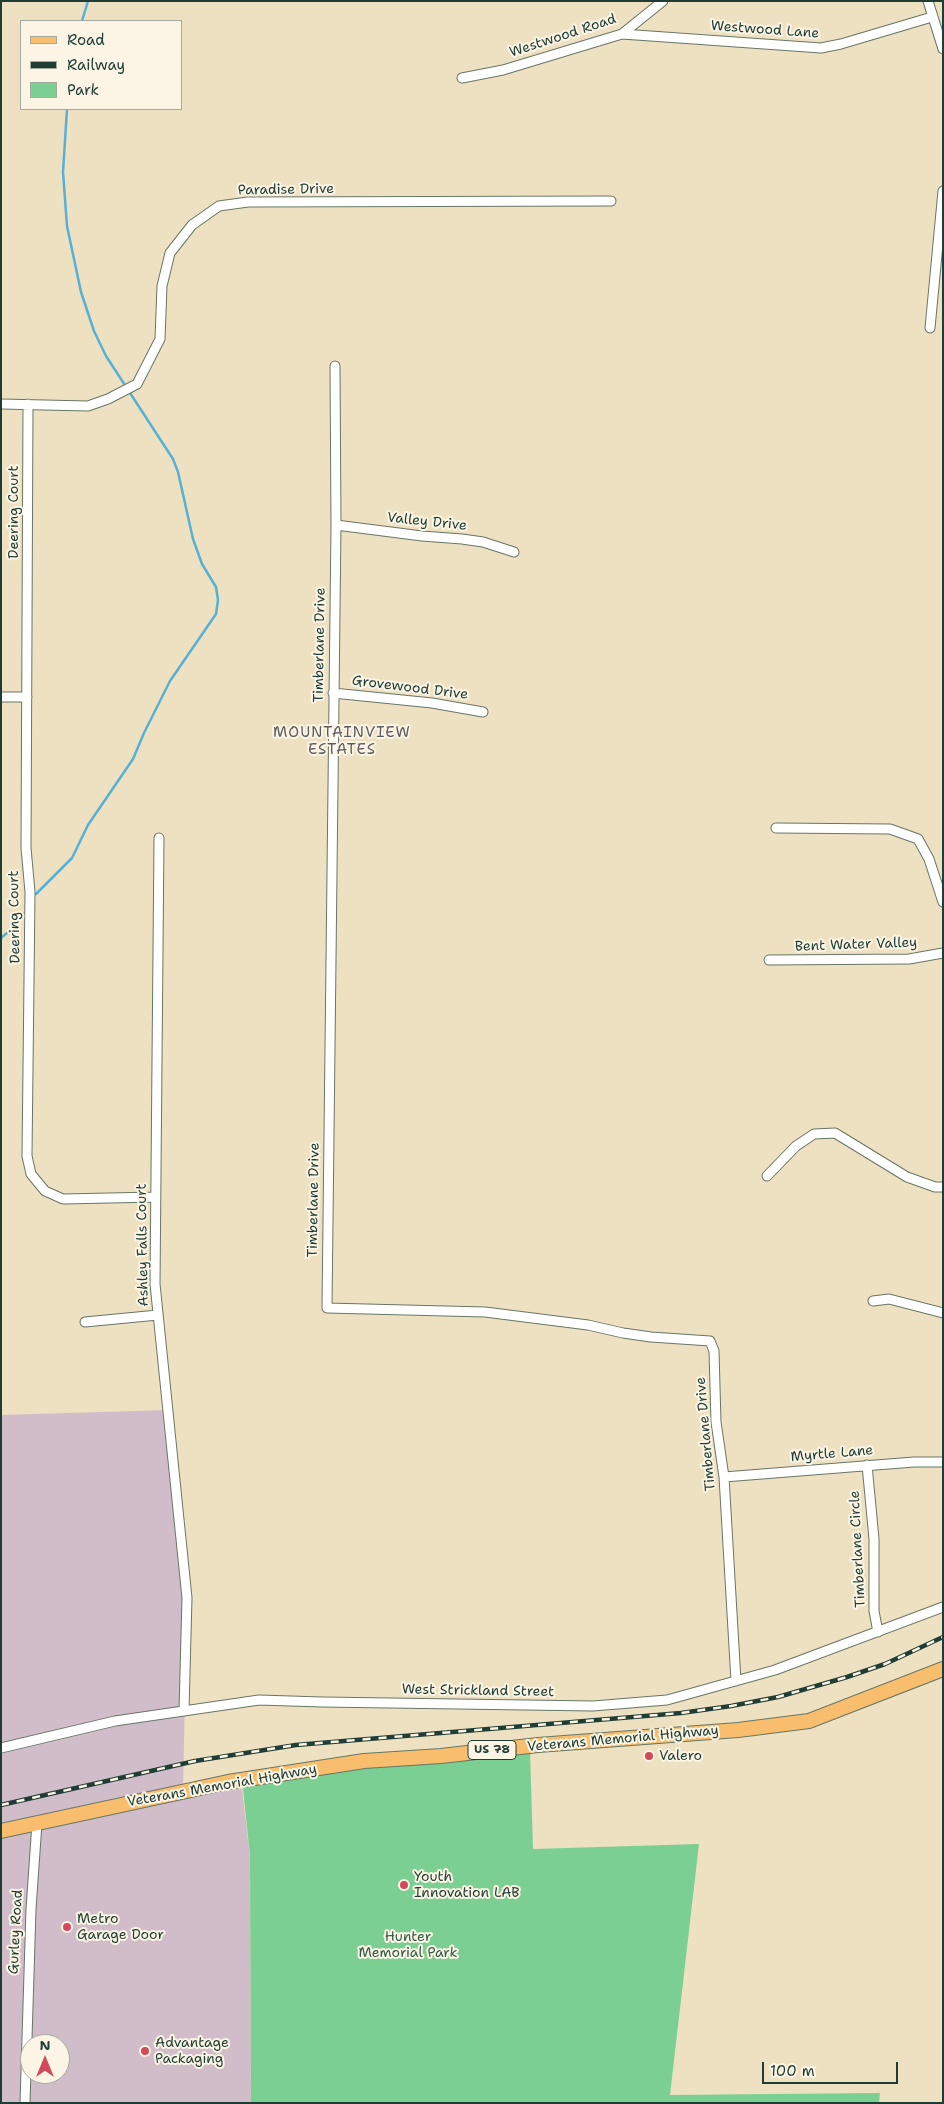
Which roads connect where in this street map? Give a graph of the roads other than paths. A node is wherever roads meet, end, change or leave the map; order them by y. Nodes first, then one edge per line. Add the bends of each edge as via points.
1 (663, 1) edge
2 (928, 1) edge
3 (932, 17) junction
4 (622, 34) junction
5 (943, 49) edge
6 (462, 78) dead end
7 (943, 191) edge
8 (610, 201) dead end
9 (930, 328) dead end
10 (335, 366) dead end
11 (1, 404) edge
12 (28, 404) junction
13 (336, 525) junction
14 (514, 552) dead end
15 (333, 693) junction
16 (1, 697) edge
17 (27, 697) junction
18 (483, 712) dead end
19 (776, 828) dead end
20 (159, 838) dead end
21 (943, 902) edge
22 (943, 953) edge
23 (769, 960) dead end
24 (767, 1176) dead end
25 (943, 1187) edge
26 (156, 1197) junction
27 (874, 1301) dead end
28 (943, 1313) edge
29 (158, 1315) junction
30 (85, 1322) dead end
31 (943, 1462) edge
32 (867, 1465) junction
33 (724, 1476) junction
34 (943, 1607) edge
35 (878, 1632) junction
36 (943, 1669) edge
37 (736, 1681) junction
38 (184, 1711) junction
39 (1, 1748) edge
40 (37, 1823) junction
41 (1, 1831) edge
42 (25, 2103) edge

1 - 4 street, Westwood Road
2 - 3 street
3 - 4 street, Westwood Lane via 822,48
3 - 5 street
4 - 6 street, Westwood Road via 511,68
7 - 9 street
8 - 12 street, Paradise Drive via 248,202 219,206 192,225 170,253 162,286 160,339 137,384 88,406
10 - 13 street, Timberlane Drive
11 - 12 street, Paradise Drive
12 - 17 street, Deering Court
13 - 14 street, Valley Drive via 483,542
13 - 15 street, Timberlane Drive
15 - 18 street, Grovewood Drive via 432,703
15 - 33 street, Timberlane Drive via 333,953 327,1308 485,1312 588,1324 650,1337 710,1341 714,1352 716,1422
16 - 17 street
17 - 26 street, Deering Court via 26,848 30,892 28,1156 31,1174 45,1191 63,1199
19 - 21 street via 890,829 918,839 929,859
20 - 26 street, Ashley Falls Court
22 - 23 street, Bent Water Valley via 909,959
24 - 25 street via 814,1134 835,1133 907,1177
26 - 29 street, Ashley Falls Court
27 - 28 street via 889,1299
29 - 30 street
29 - 38 street, Ashley Falls Court via 187,1598
31 - 32 street, Myrtle Lane
32 - 33 street, Myrtle Lane
32 - 35 street, Timberlane Circle via 874,1539 874,1611
33 - 37 street, Timberlane Drive
34 - 35 street, West Strickland Street
35 - 37 street, West Strickland Street
36 - 40 main road, Veterans Memorial Highway / US 78 via 809,1721 364,1762 228,1782
37 - 38 street, West Strickland Street via 667,1700 593,1706 259,1700
38 - 39 street, West Strickland Street via 115,1721
40 - 41 main road, Veterans Memorial Highway / US 78
40 - 42 street, Gurley Road

